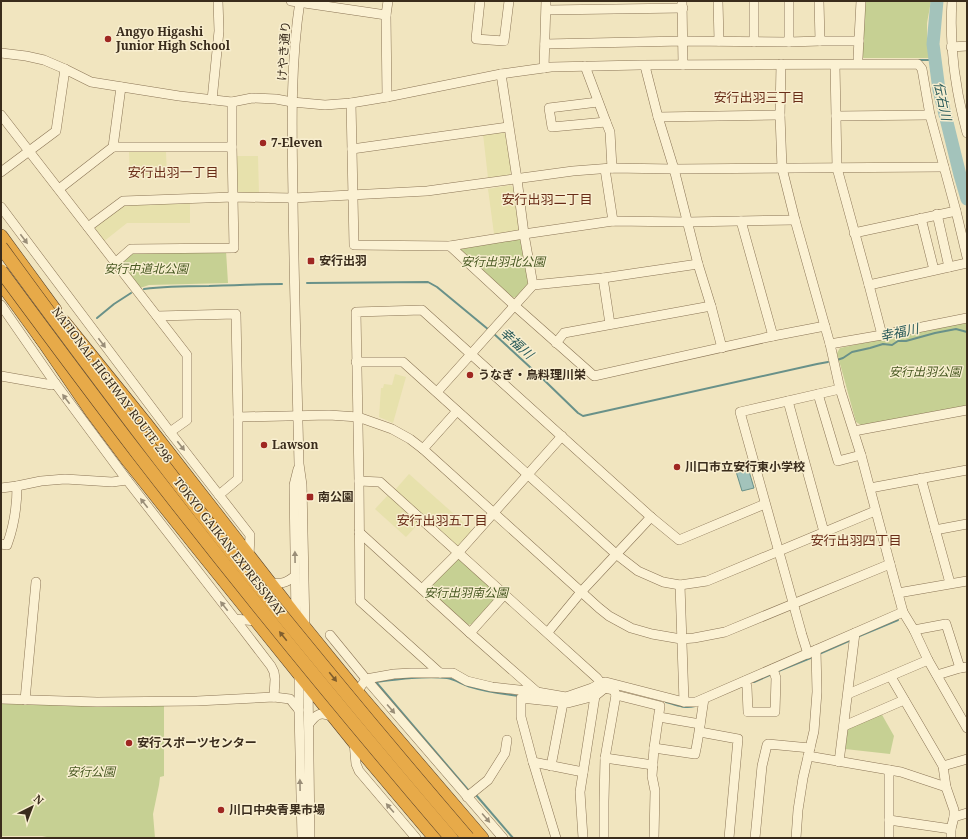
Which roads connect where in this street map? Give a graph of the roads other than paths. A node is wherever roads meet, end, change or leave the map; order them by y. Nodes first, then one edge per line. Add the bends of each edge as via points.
1 (218, 1) edge
2 (297, 1) edge
3 (388, 1) edge
4 (480, 1) edge
5 (509, 1) edge
6 (718, 1) edge
7 (754, 1) edge
8 (789, 1) edge
9 (819, 1) edge
10 (861, 1) edge
11 (952, 1) edge
12 (682, 4) edge
13 (341, 5) edge
14 (546, 6) edge
15 (386, 15) junction
16 (719, 41) junction
17 (820, 41) junction
18 (859, 41) junction
19 (683, 42) junction
20 (754, 42) junction
21 (789, 42) junction
22 (545, 44) junction
23 (967, 46) edge
24 (951, 47) junction
25 (1, 53) edge
26 (858, 58) dead end
27 (781, 64) junction
28 (683, 65) junction
29 (835, 65) junction
30 (585, 66) junction
31 (645, 66) junction
32 (65, 68) junction
33 (544, 68) junction
34 (501, 74) junction
35 (121, 87) junction
36 (387, 97) junction
37 (212, 100) junction
38 (232, 102) junction
39 (292, 102) junction
40 (598, 102) junction
41 (351, 104) junction
42 (1, 115) edge
43 (780, 115) junction
44 (930, 115) junction
45 (836, 116) junction
46 (658, 117) junction
47 (965, 117) edge
48 (606, 122) junction
49 (508, 127) junction
50 (967, 133) edge
51 (113, 147) junction
52 (232, 147) junction
53 (352, 149) junction
54 (29, 151) junction
55 (944, 167) junction
56 (782, 168) junction
57 (837, 168) junction
58 (609, 169) junction
59 (674, 169) junction
60 (1, 172) edge
61 (517, 179) junction
62 (59, 188) junction
63 (353, 195) junction
64 (233, 197) junction
65 (293, 198) junction
66 (1, 207) edge
67 (956, 211) junction
68 (937, 214) junction
69 (922, 218) junction
70 (794, 220) junction
71 (613, 221) junction
72 (741, 221) junction
73 (688, 222) junction
74 (88, 227) junction
75 (854, 233) junction
76 (524, 234) junction
77 (1, 236) edge
78 (450, 246) junction
79 (1, 247) edge
80 (967, 257) edge
81 (116, 263) junction
82 (967, 263) edge
83 (698, 264) junction
84 (949, 267) junction
85 (934, 270) junction
86 (1, 271) edge
87 (603, 278) junction
88 (1, 283) edge
89 (533, 285) junction
90 (869, 285) junction
91 (1, 305) edge
92 (515, 306) junction
93 (711, 306) junction
94 (157, 316) junction
95 (967, 318) edge
96 (64, 322) junction
97 (610, 324) junction
98 (825, 326) junction
99 (39, 335) junction
100 (882, 335) junction
101 (772, 336) junction
102 (556, 343) junction
103 (830, 344) junction
104 (722, 348) junction
105 (471, 354) junction
106 (356, 362) junction
107 (1, 376) edge
108 (55, 383) junction
109 (840, 389) junction
110 (437, 392) junction
111 (818, 394) junction
112 (788, 401) junction
113 (967, 410) edge
114 (457, 411) junction
115 (298, 415) junction
116 (238, 416) junction
117 (358, 417) junction
118 (854, 431) junction
119 (170, 432) junction
120 (562, 436) junction
121 (423, 449) junction
122 (860, 455) junction
123 (299, 464) junction
124 (967, 470) edge
125 (528, 474) junction
126 (921, 478) junction
127 (127, 480) junction
128 (359, 481) junction
129 (17, 486) junction
130 (1, 488) edge
131 (870, 488) junction
132 (219, 495) junction
133 (765, 504) junction
134 (875, 511) junction
135 (493, 513) junction
136 (651, 517) junction
137 (967, 524) edge
138 (935, 530) junction
139 (359, 532) junction
140 (824, 532) junction
141 (1, 544) edge
142 (458, 552) junction
143 (779, 552) junction
144 (616, 554) junction
145 (249, 556) junction
146 (890, 564) junction
147 (254, 571) dead end
148 (296, 576) junction
149 (967, 581) edge
150 (36, 582) dead end
151 (270, 583) junction
152 (950, 583) junction
153 (680, 585) junction
154 (422, 589) junction
155 (237, 590) dead end
156 (581, 592) junction
157 (898, 593) junction
158 (504, 595) junction
159 (793, 603) junction
160 (903, 612) junction
161 (296, 616) junction
162 (235, 619) junction
163 (256, 621) junction
164 (305, 628) junction
165 (914, 630) junction
166 (548, 632) junction
167 (470, 633) junction
168 (855, 633) junction
169 (330, 635) dead end
170 (681, 639) junction
171 (812, 652) junction
172 (928, 660) junction
173 (964, 668) edge
174 (773, 669) junction
175 (440, 673) junction
176 (299, 674) junction
177 (937, 675) junction
178 (891, 677) junction
179 (366, 679) junction
180 (745, 681) junction
181 (601, 683) junction
182 (308, 686) junction
183 (357, 692) junction
184 (537, 692) junction
185 (593, 692) junction
186 (848, 694) junction
187 (616, 695) junction
188 (274, 698) junction
189 (1, 699) edge
190 (704, 699) junction
191 (25, 700) junction
192 (904, 700) junction
193 (684, 702) junction
194 (563, 703) junction
195 (299, 710) junction
196 (368, 711) dead end
197 (333, 717) junction
198 (659, 717) junction
199 (309, 724) junction
200 (844, 726) junction
201 (700, 728) junction
202 (967, 728) edge
203 (350, 729) dead end
204 (507, 740) dead end
205 (354, 742) junction
206 (654, 748) junction
207 (809, 752) junction
208 (605, 758) junction
209 (967, 759) edge
210 (533, 762) junction
211 (839, 762) junction
212 (652, 765) junction
213 (551, 766) junction
214 (943, 766) junction
215 (888, 770) junction
216 (583, 772) junction
217 (946, 787) junction
218 (467, 797) junction
219 (967, 813) edge
220 (954, 817) junction
221 (889, 820) junction
222 (951, 833) edge
223 (302, 838) edge
224 (310, 838) edge
225 (416, 838) edge
226 (435, 838) edge
227 (443, 838) edge
228 (451, 838) edge
229 (468, 838) edge
230 (476, 838) edge
231 (482, 838) edge
232 (503, 838) edge
233 (556, 838) edge
234 (583, 838) edge
235 (604, 838) edge
236 (654, 838) edge
237 (729, 838) edge
238 (755, 838) edge
239 (796, 838) edge
240 (889, 838) edge

1 - 37 street via 219,31
2 - 13 street
2 - 39 street, けやき通り
3 - 15 street
4 - 5 street via 476,39 504,41
6 - 16 street
7 - 20 street
8 - 21 street
9 - 17 street
10 - 18 street
11 - 24 street
12 - 14 street
12 - 19 street
13 - 15 street
14 - 22 street
15 - 36 street
16 - 19 street
16 - 20 street
17 - 18 street
17 - 21 street
18 - 26 street
19 - 22 street
19 - 28 street
20 - 21 street
22 - 33 street
23 - 24 street
24 - 47 street
25 - 32 street via 32,57
27 - 28 street
27 - 29 street
27 - 43 street
28 - 31 street
29 - 44 street via 918,64 922,69
29 - 45 street
30 - 31 street
30 - 33 street
30 - 40 street
31 - 46 street
32 - 35 street via 90,82
32 - 54 street via 56,131
33 - 34 street
34 - 36 street
34 - 49 street
35 - 37 street
35 - 51 street
36 - 41 street
37 - 38 street
38 - 39 street via 252,98
38 - 52 street
39 - 41 street
39 - 65 street, けやき通り
40 - 48 street
40 - 48 street via 549,108 552,127
41 - 53 street
42 - 54 street
43 - 46 street
43 - 56 street
44 - 45 street
44 - 55 street
45 - 57 street
46 - 59 street
47 - 50 street
48 - 58 street via 610,132
49 - 53 street
49 - 61 street
51 - 52 street
51 - 62 street
52 - 64 street
53 - 63 street
54 - 60 street
54 - 62 street
55 - 57 street
55 - 67 street
56 - 57 street
56 - 59 street
56 - 70 street
57 - 75 street
58 - 59 street
58 - 61 street
58 - 71 street
59 - 73 street
61 - 63 street via 427,191
61 - 76 street
62 - 74 street
63 - 65 street
63 - 78 street via 354,246
64 - 65 street
64 - 74 street via 123,200
64 - 81 street via 234,248 131,249
65 - 115 street, けやき通り
66 -> 119 street
67 - 68 street
67 - 80 street
68 - 69 street
68 - 84 street
69 - 75 street
69 - 85 street
70 - 72 street
70 - 98 street
71 - 73 street
71 - 76 street
72 - 73 street
72 - 101 street
73 - 83 street
74 - 81 street
75 - 90 street
76 - 78 street
76 - 89 street
77 - 96 highway, NATIONAL HIGHWAY ROUTE 298
78 - 92 street
79 -> 229 highway, TOKYO GAIKAN EXPRESSWAY, bridge via 250,575
81 - 94 street
82 - 84 street
83 - 87 street
83 - 93 street
84 - 85 street
85 - 90 street
228 -> 86 highway, TOKYO GAIKAN EXPRESSWAY, bridge via 241,585 138,454
87 - 89 street
87 - 97 street
88 - 99 highway
89 - 92 street
90 - 100 street
91 - 108 street
92 - 102 street
92 - 105 street
93 - 97 street
93 - 104 street
94 - 116 street via 236,314
94 - 119 street via 187,355 187,420
95 - 100 street
96 - 145 highway
96 - 147 highway, NATIONAL HIGHWAY ROUTE 298
97 - 102 street via 564,332
98 - 101 street
98 - 103 street
99 - 155 highway via 133,460
99 - 163 highway via 129,462
100 - 103 street
101 - 104 street
102 - 104 street via 594,376
103 - 109 street
105 - 106 street via 422,310 356,312
105 - 110 street
105 - 120 street
106 - 110 street via 403,362
106 - 117 street
107 - 108 street via 52,385
127 -> 108 street
109 - 111 street
109 - 118 street
110 - 114 street
111 - 112 street
111 - 122 street via 838,461
112 - 133 street via 740,412
112 - 140 street
113 - 118 street
114 - 121 street
114 - 125 street
115 - 116 street
115 - 117 street
115 - 123 street, けやき通り
116 - 132 street via 238,479
117 - 121 street via 392,429
117 - 128 street
118 - 122 street
119 -> 132 street
120 - 125 street
120 - 136 street
121 - 135 street
122 - 131 street
148 -> 123 street via 294,485
123 - 164 street via 302,485
124 - 126 street
125 - 135 street
125 - 144 street
126 - 131 street
126 - 138 street
127 - 129 street via 112,482 65,479
162 -> 127 street
128 - 139 street
128 - 142 street via 380,482
129 - 130 street
129 - 141 street via 12,532 7,545
131 - 134 street
132 - 145 street via 250,535
133 - 136 street via 679,540
133 - 143 street
134 - 140 street
134 - 146 street
135 - 142 street
135 - 156 street
136 - 144 street
137 - 138 street
138 - 152 street
139 - 154 street
139 - 175 street via 360,601
140 - 143 street
142 - 154 street
142 - 158 street
143 - 153 street via 707,582
143 - 159 street
144 - 153 street via 638,571 663,582
144 - 156 street
145 - 151 highway
146 - 157 street
146 - 159 street
148 - 151 street via 281,584
148 - 161 street
149 - 152 street
150 - 191 street
151 - 161 highway
152 - 157 street
153 - 170 street
154 - 167 street
156 - 166 street
156 - 170 street via 609,616 631,628
157 - 160 street
158 - 166 street
158 - 167 street
159 - 170 street via 725,632
159 - 171 street via 802,635
160 - 165 street
160 - 168 street
161 - 164 highway
161 - 176 street
162 - 163 street
162 - 188 street via 274,672
163 - 176 highway
164 - 182 street
164 - 183 highway
165 - 172 street
165 - 173 street via 946,624
166 - 181 street
167 - 184 street
168 - 171 street
168 - 186 street
169 - 179 street
170 - 193 street
171 - 174 street
171 - 207 street via 817,692 814,731
172 - 177 street
172 - 178 street
173 - 177 street
174 - 180 street
174 - 180 street via 776,678 775,712 748,712
175 - 179 street via 394,674
175 - 184 street via 453,673 467,681 492,687
176 - 182 highway
176 - 195 street
177 - 202 street
178 - 186 street
178 - 192 street
179 - 183 street
179 -> 218 street
180 - 190 street
181 - 185 street
181 - 193 street via 606,682
182 - 197 highway
182 - 199 street
183 - 231 highway
184 - 185 street via 566,697
185 - 187 street via 606,688 614,690
185 - 194 street
185 - 216 street
186 - 200 street
187 - 198 street via 660,706
187 - 208 street
188 - 191 street via 97,702
188 - 195 street via 290,699
189 - 191 street
190 - 193 street
190 - 201 street
192 - 200 street
192 - 214 street
194 - 210 street via 521,698 521,717
194 - 213 street
223 -> 195 street
196 - 230 highway
197 - 199 street via 319,714
197 - 205 highway
198 - 201 street
198 - 206 street
199 - 224 street
200 - 211 street
201 - 206 street via 695,754
201 - 237 street via 738,739
203 - 227 highway
204 - 218 street via 505,752 488,780
225 -> 205 street via 359,771
205 - 226 highway
206 - 212 street
207 - 211 street
207 - 238 street via 767,745 762,766
207 - 239 street via 798,810
208 - 212 street
208 - 235 street
209 - 214 street
210 - 213 street
210 - 233 street
211 - 215 street
212 - 236 street via 655,791
213 - 216 street
214 - 217 street
215 - 217 street
215 - 221 street
216 - 234 street via 580,792
217 - 220 street
218 -> 232 street
219 - 220 street
220 - 222 street
221 - 222 street
221 - 240 street

